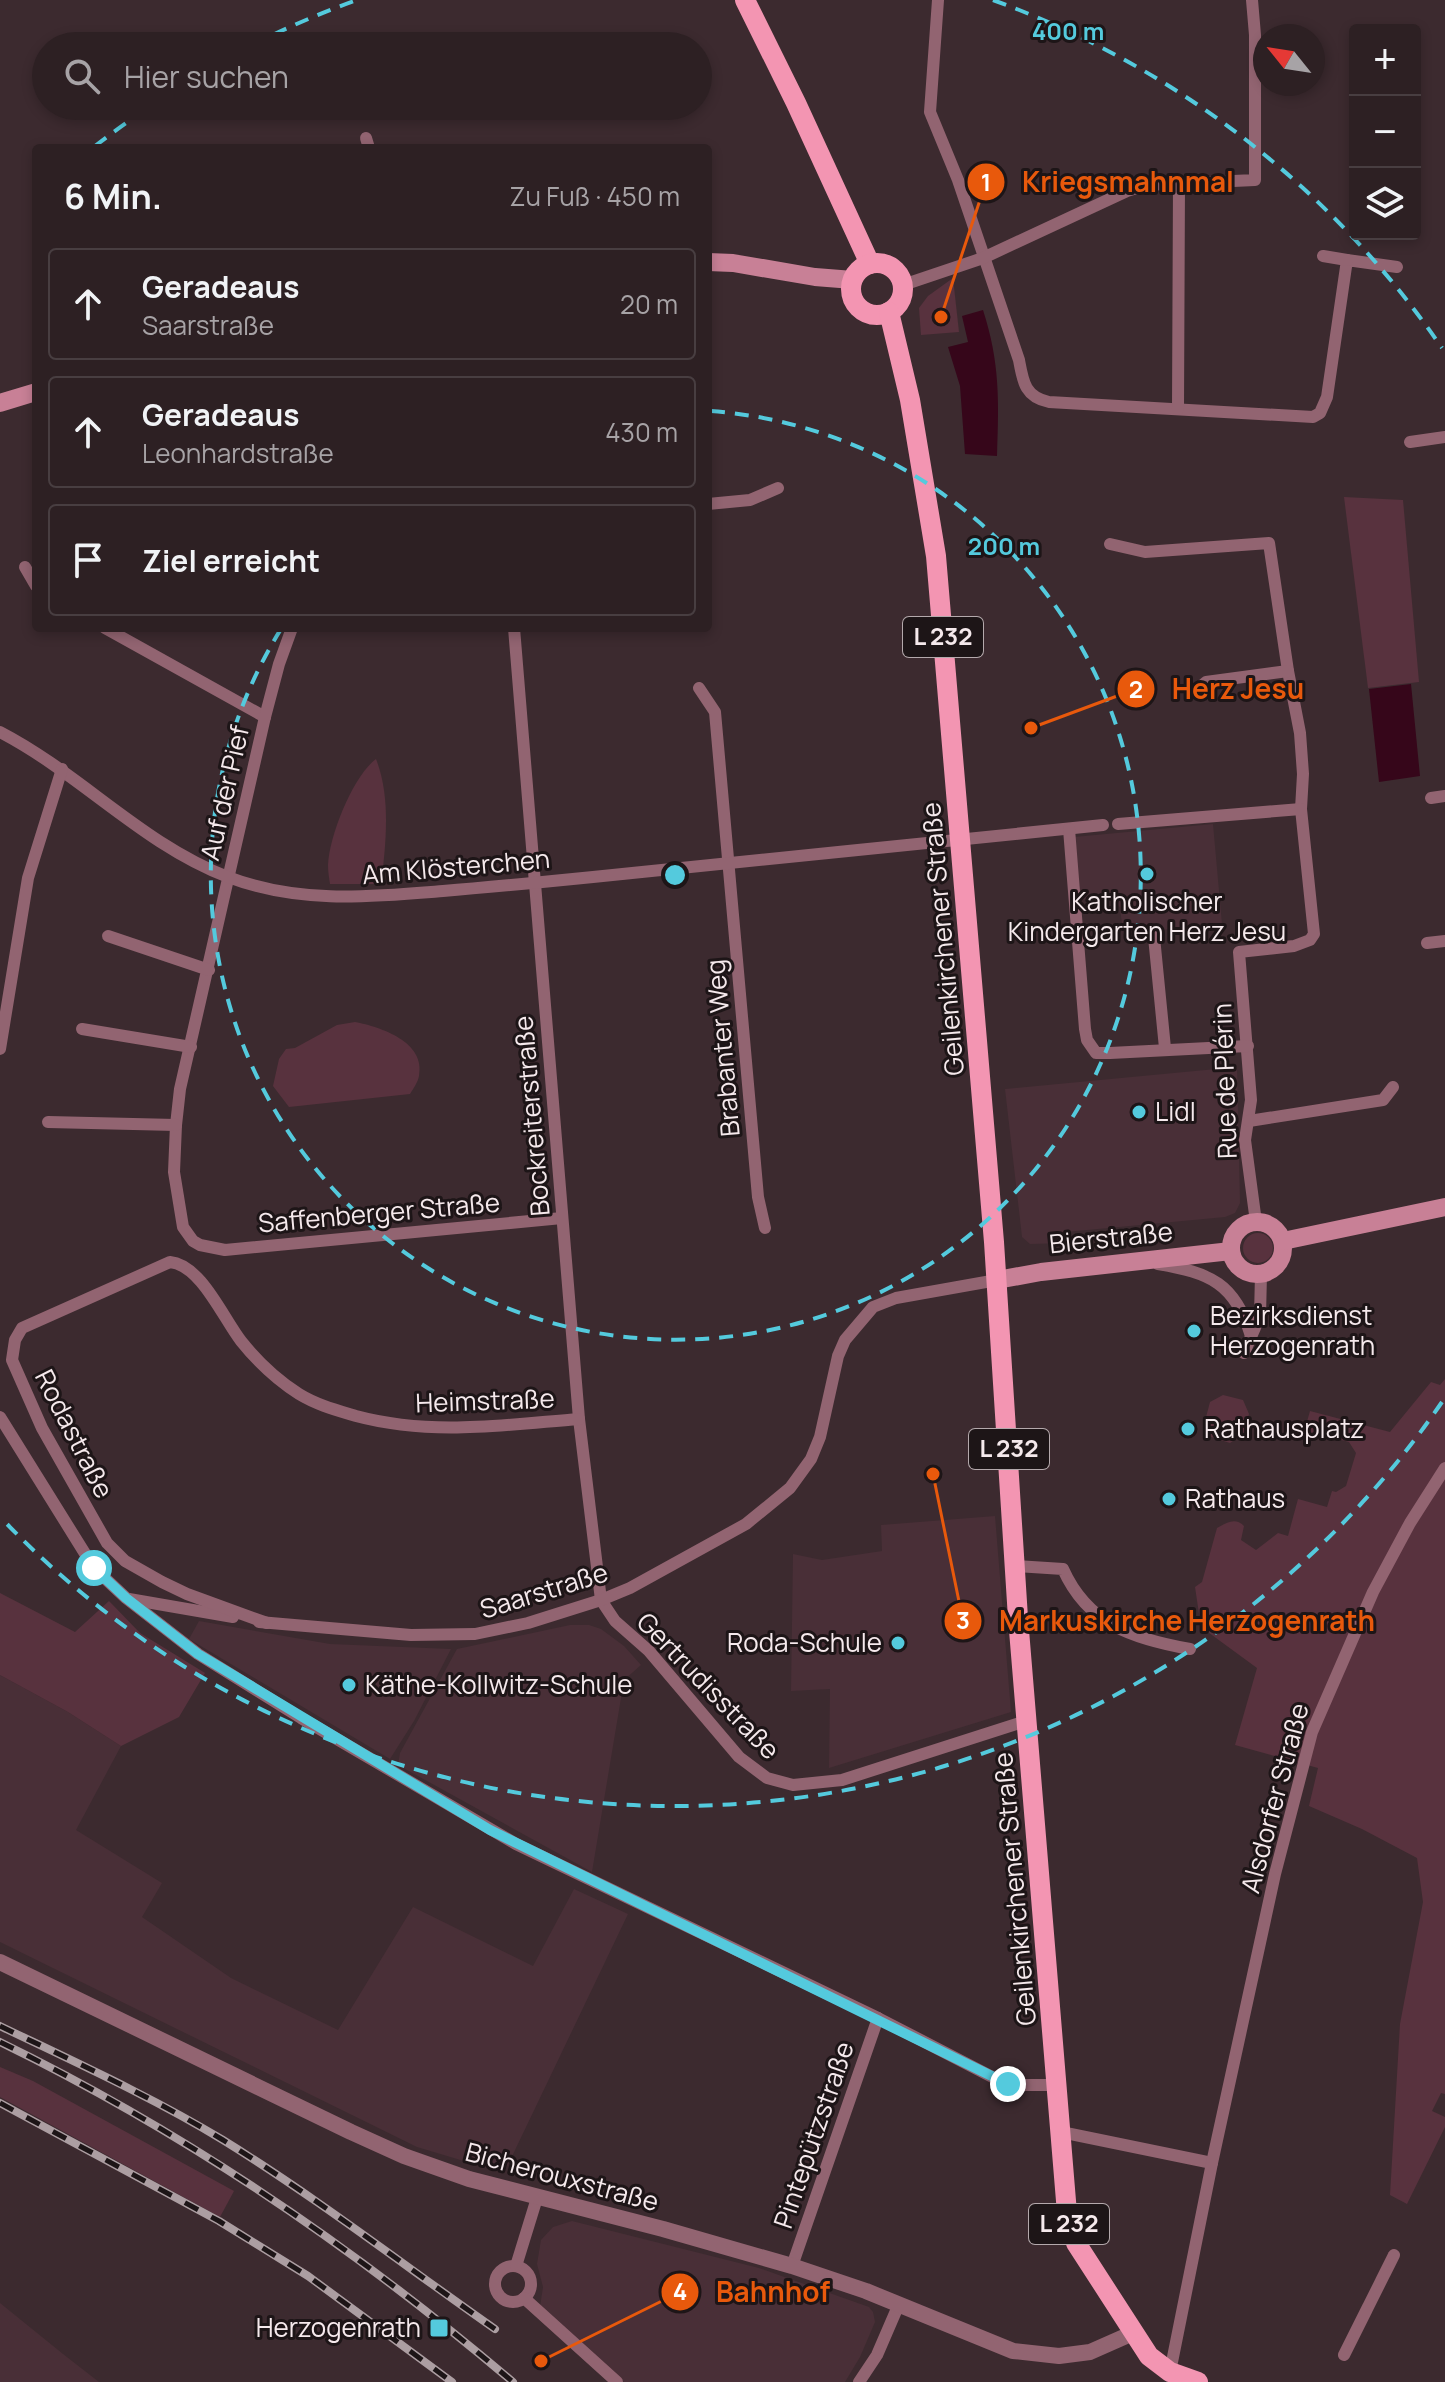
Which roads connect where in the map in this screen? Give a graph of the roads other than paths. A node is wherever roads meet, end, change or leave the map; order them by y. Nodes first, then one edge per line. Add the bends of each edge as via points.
1 (745, 0) edge
2 (938, 0) edge
3 (1252, 0) edge
4 (1179, 182) junction
5 (1323, 256) dead end
6 (983, 258) junction
7 (1347, 260) junction
8 (712, 262) edge
9 (870, 264) junction
10 (1397, 267) dead end
11 (853, 280) junction
12 (903, 285) junction
13 (889, 312) junction
14 (32, 393) edge
15 (0, 403) edge
16 (1178, 409) junction
17 (1445, 437) edge
18 (1410, 442) dead end
19 (778, 488) dead end
20 (712, 504) edge
21 (1110, 544) dead end
22 (25, 567) dead end
23 (32, 579) edge
24 (112, 632) edge
25 (291, 632) edge
26 (514, 632) edge
27 (1288, 671) junction
28 (699, 688) dead end
29 (1193, 693) dead end
30 (265, 717) junction
31 (0, 732) edge
32 (62, 769) junction
33 (1445, 796) edge
34 (1431, 798) dead end
35 (1301, 809) junction
36 (1118, 824) dead end
37 (1103, 825) dead end
38 (1069, 829) junction
39 (959, 839) junction
40 (730, 864) junction
41 (228, 877) junction
42 (534, 883) junction
43 (108, 936) dead end
44 (1154, 937) dead end
45 (1445, 941) edge
46 (1427, 943) dead end
47 (209, 970) junction
48 (82, 1029) dead end
49 (1248, 1046) junction
50 (191, 1047) junction
51 (1165, 1048) junction
52 (0, 1049) edge
53 (1393, 1087) dead end
54 (1249, 1121) junction
55 (48, 1122) dead end
56 (176, 1125) junction
57 (1445, 1207) edge
58 (562, 1218) junction
59 (1256, 1222) junction
60 (765, 1228) dead end
61 (1283, 1241) junction
62 (200, 1245) joint
63 (1231, 1251) junction
64 (1139, 1261) junction
65 (170, 1262) joint
66 (1261, 1274) junction
67 (997, 1280) junction
68 (1251, 1336) junction
69 (1244, 1353) dead end
70 (0, 1417) edge
71 (579, 1419) junction
72 (1445, 1468) edge
73 (1016, 1566) junction
74 (126, 1598) junction
75 (601, 1600) junction
76 (267, 1623) junction
77 (1190, 1649) dead end
78 (1026, 1721) junction
79 (0, 1962) edge
80 (878, 2018) junction
81 (1058, 2085) junction
82 (1061, 2132) junction
83 (1212, 2163) junction
84 (537, 2198) junction
85 (1394, 2255) dead end
86 (516, 2266) junction
87 (792, 2266) junction
88 (524, 2298) junction
89 (899, 2304) junction
90 (1133, 2333) junction
91 (1344, 2355) dead end
92 (1170, 2372) junction
93 (617, 2382) edge
94 (859, 2382) edge
95 (1198, 2382) edge

1 - 9 main road
2 - 6 street via 930,112
3 - 4 street via 1255,180
4 - 6 street via 1127,191
4 - 16 street
5 - 7 street
6 - 12 street
6 - 16 street via 1027,392 1049,402
7 - 10 street
7 - 16 street via 1327,397 1320,413 1277,416
8 - 11 main road
9 - 11 main road
9 - 12 main road via 895,269
11 - 13 main road via 857,305 872,314
12 - 13 main road via 900,301
13 - 39 main road, Geilenkirchener Straße / L 232 via 932,523
14 - 15 main road
17 - 18 street
19 - 20 street via 750,500
21 - 27 street via 1145,552 1269,543
22 - 23 street
24 - 30 street
25 - 30 street, Auf der Pief
26 - 42 street, Bockreiterstraße
27 - 29 street via 1206,682
27 - 35 street via 1300,733
28 - 40 street, Brabanter Weg via 715,712
30 - 41 street, Auf der Pief
31 - 32 street, Am Klösterchen
32 - 41 street, Am Klösterchen via 137,828
32 - 52 street via 28,878
33 - 34 street
35 - 36 street
35 - 49 street, Rue de Plérin via 1314,934 1294,946 1239,952
37 - 38 street, Am Klösterchen
38 - 39 street, Am Klösterchen
38 - 51 street via 1087,1040 1096,1053
39 - 40 street, Am Klösterchen
39 - 67 main road, Geilenkirchener Straße / L 232
40 - 42 street, Am Klösterchen
40 - 60 street, Brabanter Weg via 758,1197
41 - 42 street, Am Klösterchen via 325,898
41 - 47 street, Auf der Pief
42 - 58 street, Bockreiterstraße
43 - 47 street
44 - 51 street
45 - 46 street
47 - 50 street, Auf der Pief
48 - 50 street
49 - 51 street
49 - 54 street, Rue de Plérin
50 - 56 street, Auf der Pief
53 - 54 street via 1383,1100
54 - 59 street, Rue de Plérin via 1245,1140
55 - 56 street
56 - 62 street, Auf der Pief via 178,1204 187,1234
57 - 61 main road
58 - 62 street, Saffenberger Straße via 225,1250
58 - 71 street, Bockreiterstraße
59 - 61 main road via 1273,1227
59 - 63 main road via 1241,1227
61 - 66 main road via 1282,1258
63 - 64 main road, Bierstraße
63 - 66 main road via 1237,1266
64 - 67 main road, Bierstraße
64 - 68 street via 1187,1269 1218,1282 1240,1306
65 - 71 street, Heimstraße via 187,1266 265,1367 302,1396 328,1408 387,1424 437,1429
65 - 76 street, Rodastraße via 22,1328 12,1360 42,1428 107,1543 125,1561 162,1582
66 - 68 street via 1260,1316
67 - 73 main road, Geilenkirchener Straße / L 232
67 - 75 street, Saarstraße via 873,1307 845,1340 820,1437 790,1488 746,1524
68 - 69 street
70 - 74 street via 94,1568
71 - 75 street, Bockreiterstraße
72 - 83 street, Alsdorfer Straße via 1373,1592 1312,1732
73 - 77 street via 1063,1569 1075,1591 1109,1625
73 - 78 main road, Geilenkirchener Straße / L 232
74 - 76 street, Saarstraße
74 - 80 street via 198,1654 490,1830
75 - 76 street, Saarstraße via 475,1634 411,1635
75 - 78 street, Gertrudisstraße via 739,1757 767,1778 793,1785 842,1780
78 - 81 main road, Geilenkirchener Straße / L 232
79 - 84 street, Bicherouxstraße via 404,2156
80 - 81 street via 1002,2082
80 - 87 street, Pintepützstraße
81 - 82 main road, Geilenkirchener Straße / L 232
82 - 83 street
82 - 90 main road, Geilenkirchener Straße / L 232 via 1070,2228
83 - 92 street, Alsdorfer Straße
84 - 86 street
84 - 87 street, Bicherouxstraße
85 - 91 street
86 - 88 street via 530,2279
86 - 88 street via 500,2270 494,2286 504,2300
87 - 89 street, Bicherouxstraße
88 - 93 street
89 - 90 street, Bicherouxstraße via 994,2344 1033,2354 1090,2352
89 - 94 street
90 - 92 main road, L 232 via 1149,2356
92 - 95 main road, L 232

